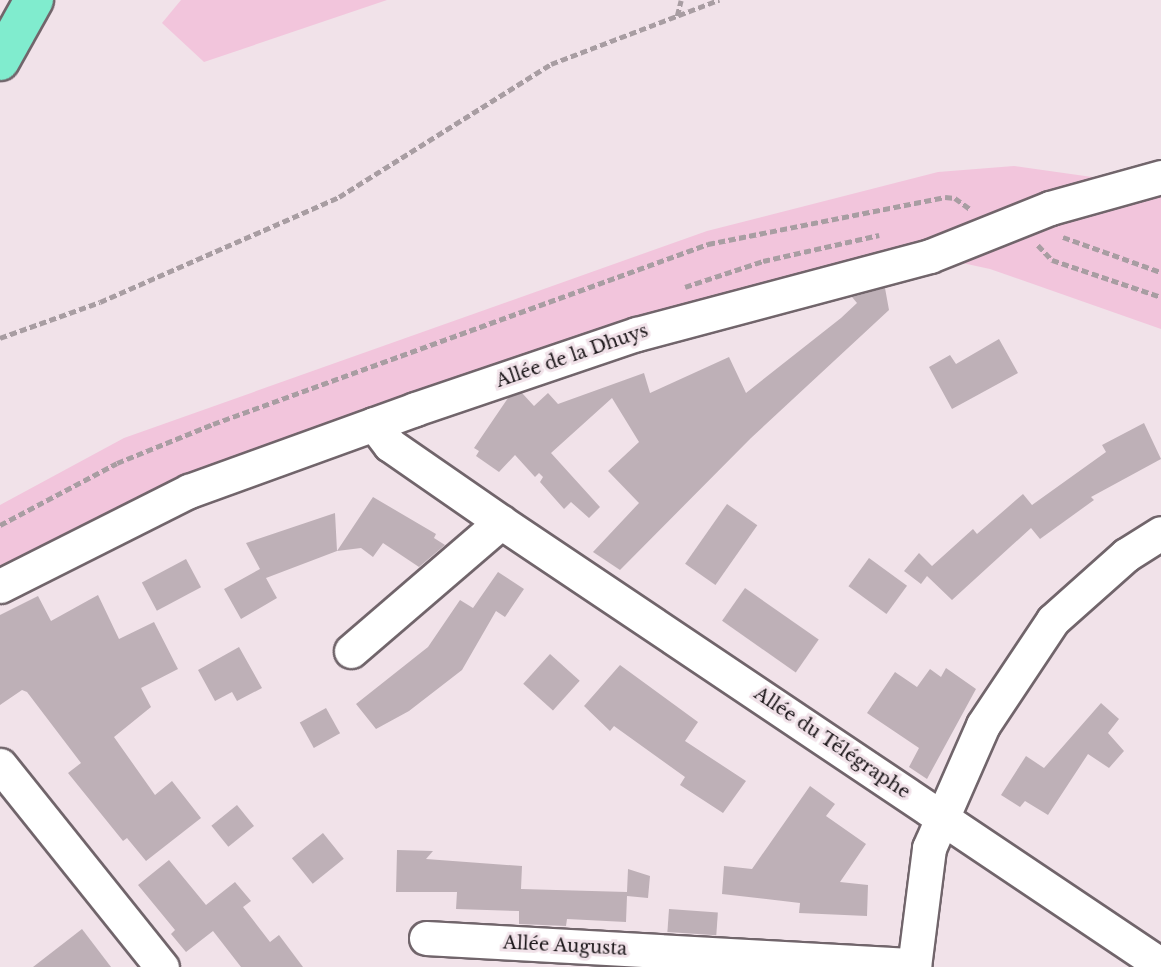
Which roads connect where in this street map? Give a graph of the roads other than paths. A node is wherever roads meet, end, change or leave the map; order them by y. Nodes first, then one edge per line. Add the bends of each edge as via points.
1 (34, 0) edge
2 (56, 0) edge
3 (4, 55) edge
4 (1161, 177) edge
5 (374, 424) junction
6 (501, 522) junction
7 (1161, 533) edge
8 (0, 586) edge
9 (351, 651) dead end
10 (0, 765) edge
11 (942, 814) junction
12 (426, 938) dead end
13 (1161, 965) edge
14 (914, 966) edge
15 (162, 967) edge

1 - 3 main road
2 - 3 main road
4 - 5 street, Allée de la Dhuys via 1050,208 930,256 637,334
5 - 6 street, Allée du Télégraphe via 390,444
5 - 8 street, Allée de la Dhuys via 189,491
6 - 9 street
6 - 11 street, Allée du Télégraphe
7 - 11 street via 1126,555 1053,620 983,725
10 - 15 street
11 - 13 street, Allée du Télégraphe via 959,831
11 - 14 street via 929,848
12 - 14 street, Allée Augusta

